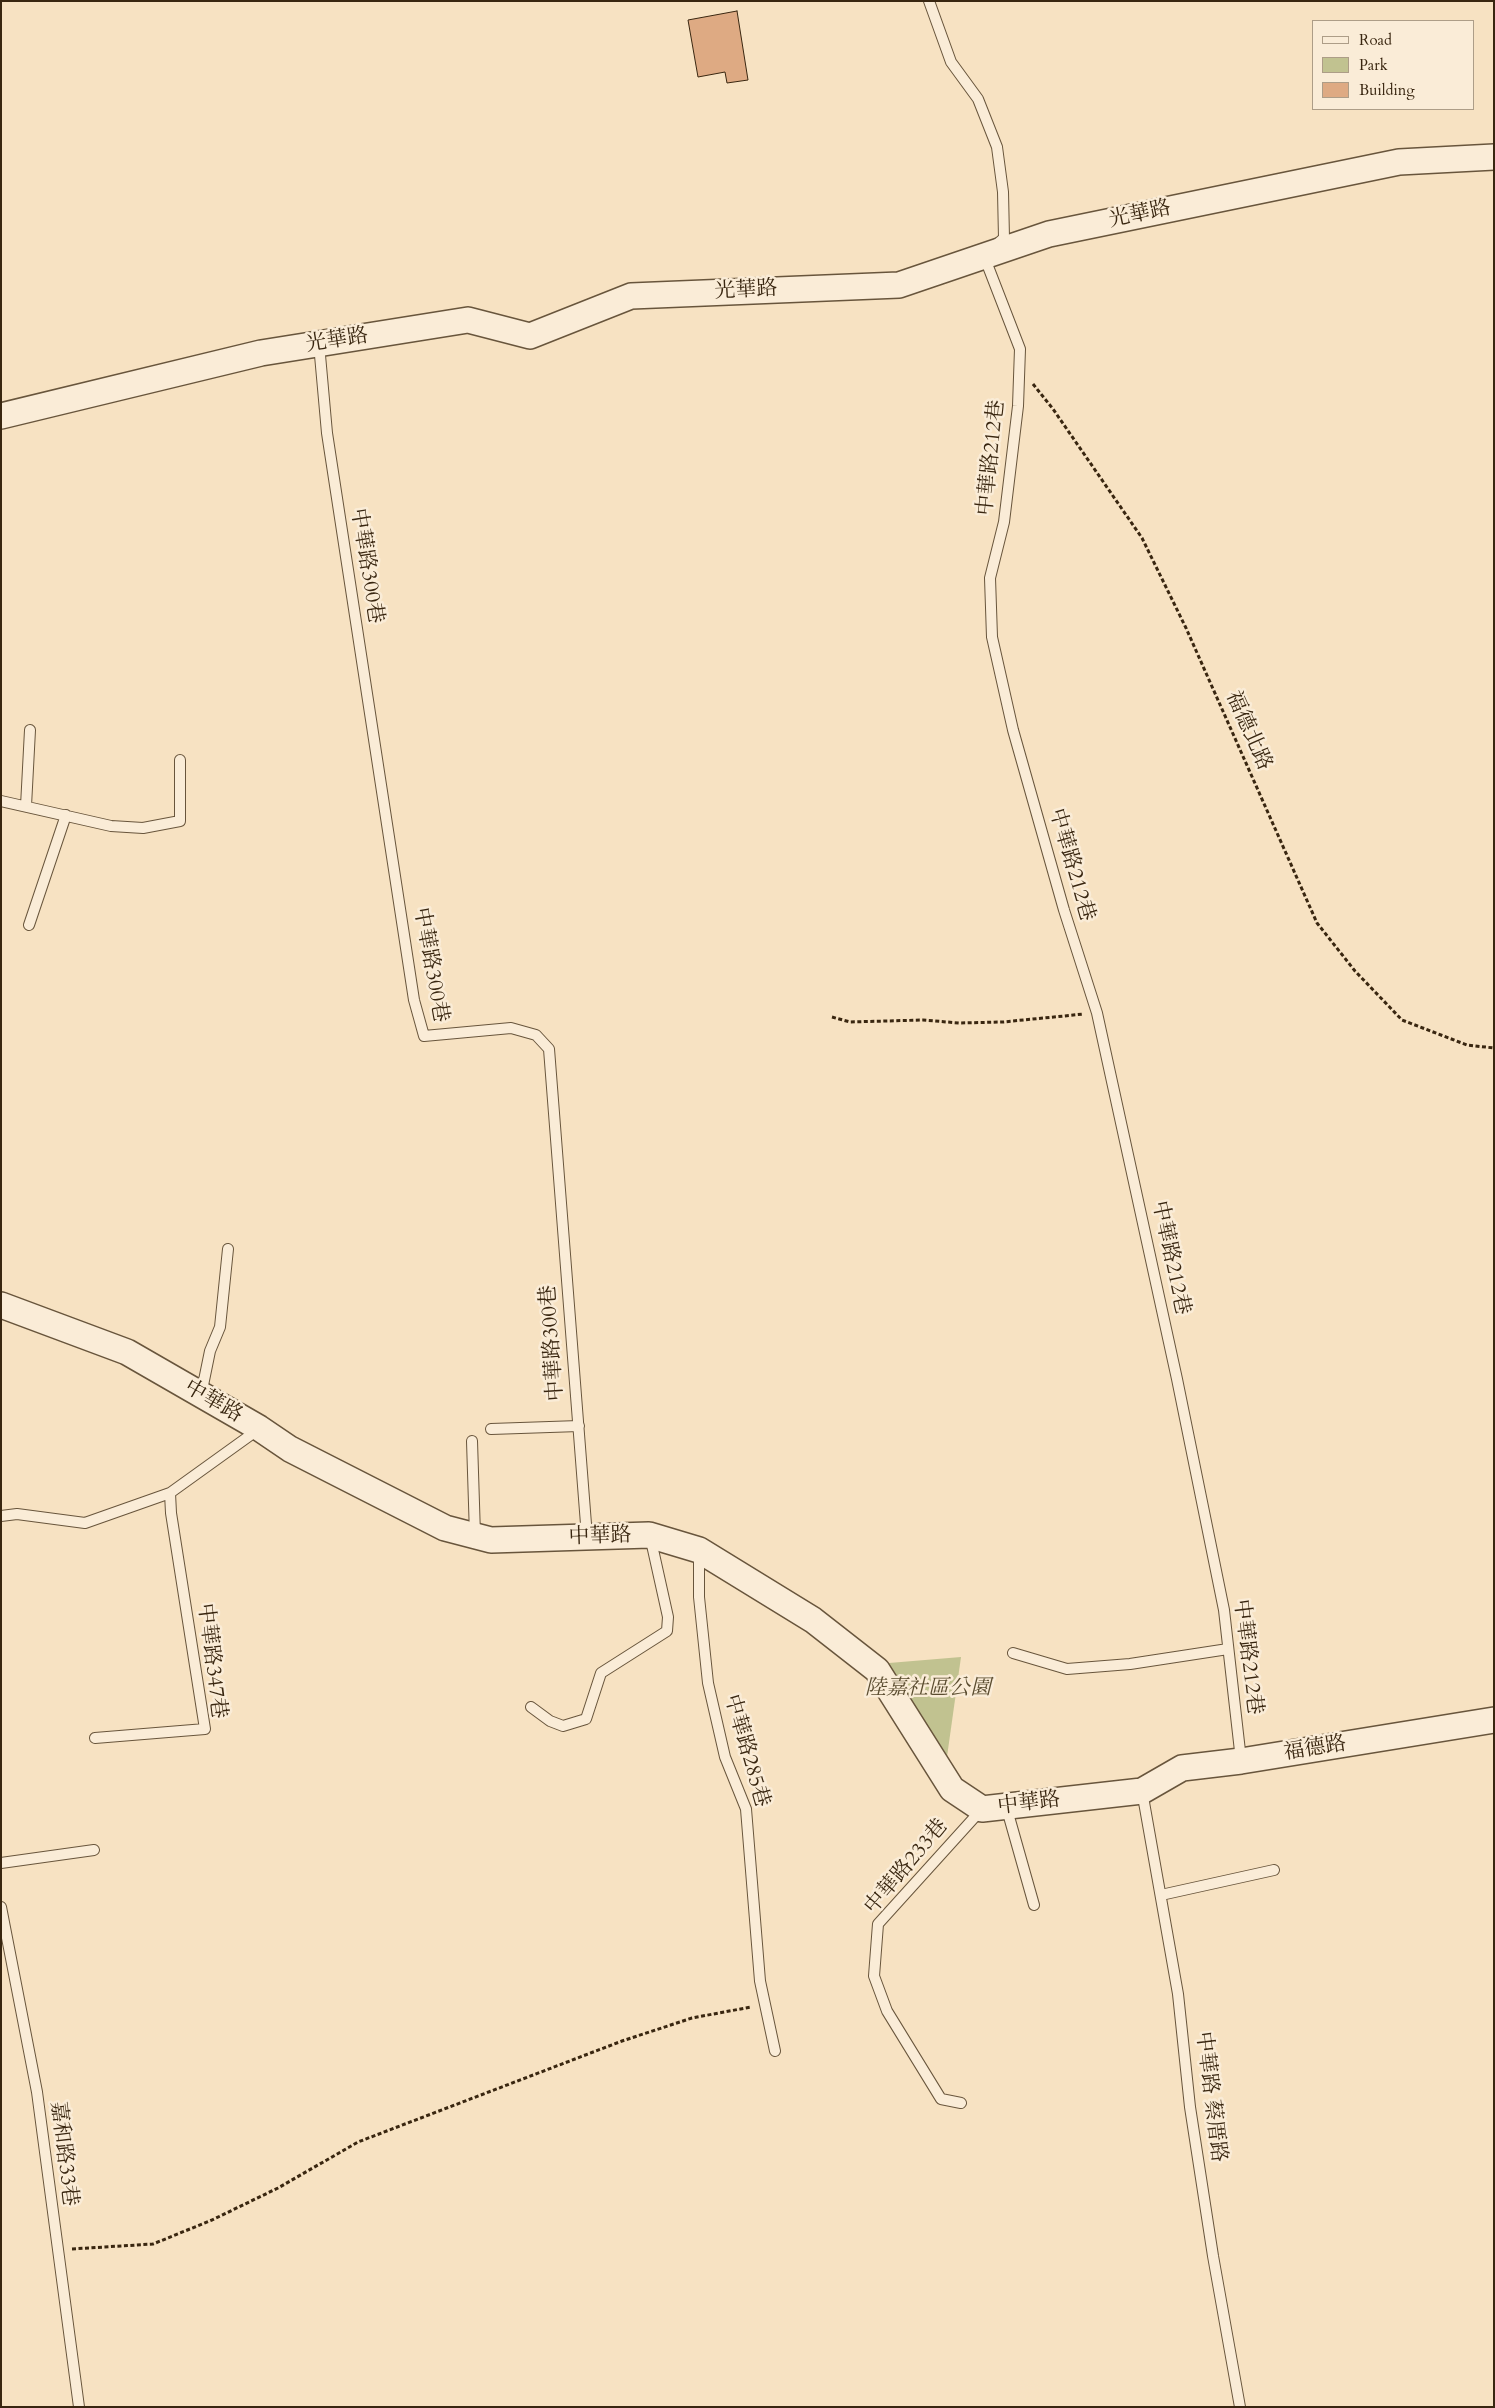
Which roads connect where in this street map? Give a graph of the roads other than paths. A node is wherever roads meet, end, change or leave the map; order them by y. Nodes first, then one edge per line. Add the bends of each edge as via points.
1 (929, 1) edge
2 (1494, 157) edge
3 (983, 256) junction
4 (319, 344) junction
5 (1, 416) edge
6 (30, 730) dead end
7 (180, 760) dead end
8 (1, 801) edge
9 (26, 806) junction
10 (66, 815) junction
11 (29, 925) dead end
12 (228, 1249) dead end
13 (1, 1305) edge
14 (201, 1396) junction
15 (579, 1426) junction
16 (259, 1428) junction
17 (491, 1429) dead end
18 (472, 1441) dead end
19 (170, 1492) junction
20 (1, 1516) edge
21 (649, 1535) junction
22 (475, 1536) junction
23 (587, 1538) junction
24 (699, 1550) junction
25 (1228, 1649) junction
26 (1013, 1653) dead end
27 (531, 1707) dead end
28 (1494, 1720) edge
29 (95, 1738) dead end
30 (1241, 1761) junction
31 (1142, 1791) junction
32 (1006, 1806) junction
33 (982, 1809) junction
34 (94, 1850) dead end
35 (1, 1863) edge
36 (1274, 1870) dead end
37 (1161, 1895) junction
38 (1034, 1905) dead end
39 (1, 1907) edge
40 (775, 2051) dead end
41 (960, 2102) dead end
42 (1240, 2405) edge
43 (79, 2407) edge
44 (1229, 2407) edge

1 - 3 lane via 951,62 978,99 997,147 1003,192 1004,238
2 - 3 street, 光華路 via 1399,162 1050,234
3 - 4 street, 光華路 via 899,285 631,296 530,336 468,320
3 - 25 lane, 中華路212巷 via 1020,349 1018,406 1004,522 990,578 992,637 1013,730 1097,1013 1179,1389 1224,1610
4 - 5 street, 光華路 via 261,353
4 - 15 lane, 中華路300巷 via 327,433 414,1000 424,1036 510,1028 536,1035 549,1049
6 - 9 lane
7 - 10 lane via 180,822 142,828 111,826
8 - 9 lane
9 - 10 lane
10 - 11 lane
12 - 14 lane via 220,1327 210,1351
13 - 14 street, 中華路 via 126,1352
14 - 16 street, 中華路
15 - 17 lane
15 - 23 lane, 中華路300巷
16 - 19 lane
16 - 22 street, 中華路 via 290,1449 445,1528
18 - 22 lane
19 - 20 lane via 85,1523 17,1514
19 - 29 lane, 中華路347巷 via 205,1729
21 - 23 street, 中華路
21 - 24 street, 中華路
21 - 27 lane via 668,1617 668,1631 601,1673 586,1719 563,1726
22 - 23 street, 中華路 via 491,1540
24 - 33 street, 中華路 via 813,1620 877,1670 952,1789
24 - 40 lane, 中華路285巷 via 699,1597 708,1683 725,1757 746,1810 760,1981
25 - 26 lane via 1130,1664 1067,1669
25 - 30 lane, 中華路212巷
28 - 30 street, 福德路
30 - 31 street, 福德路 via 1182,1768
31 - 32 street, 中華路
31 - 37 lane, 中華路 蔡厝路
32 - 33 street, 中華路
32 - 38 lane
33 - 41 lane, 中華路233巷 via 878,1924 874,1976 887,2011 941,2099
34 - 35 lane
36 - 37 lane
37 - 42 lane, 中華路 蔡厝路 via 1178,1994 1190,2107 1213,2256
39 - 43 lane, 嘉和路33巷 via 37,2092
42 - 44 lane

